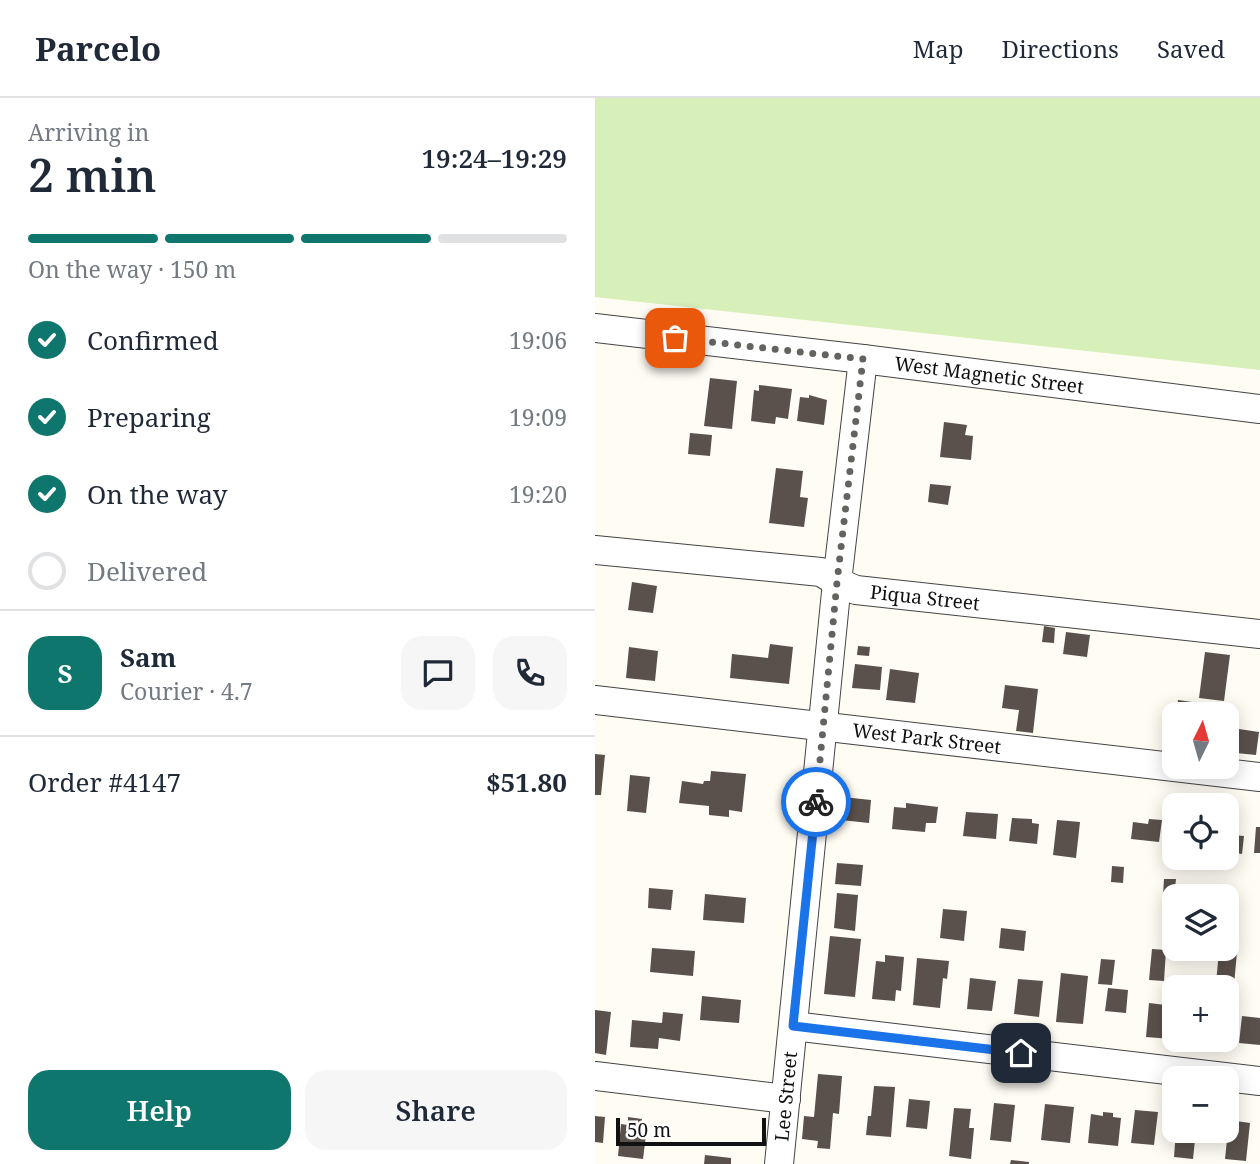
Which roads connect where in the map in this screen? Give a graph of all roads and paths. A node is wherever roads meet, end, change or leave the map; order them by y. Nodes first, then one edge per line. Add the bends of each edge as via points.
1 (595, 328) edge
2 (863, 359) junction
3 (1260, 409) edge
4 (595, 550) edge
5 (837, 582) junction
6 (1260, 634) edge
7 (595, 700) edge
8 (824, 727) junction
9 (1260, 777) edge
10 (793, 1026) junction
11 (595, 1076) edge
12 (1260, 1081) edge
13 (786, 1099) junction
14 (779, 1164) edge

1 - 2 street, West Magnetic Street
2 - 3 street, West Magnetic Street
2 - 5 street, Lee Street
4 - 5 street, Piqua Street via 821,572
5 - 6 street, Piqua Street via 856,590
5 - 8 street, Lee Street
7 - 8 street, West Park Street
8 - 9 street, West Park Street
8 - 10 street, Lee Street
10 - 12 street
10 - 13 street, Lee Street
11 - 13 street
13 - 14 street, Lee Street

